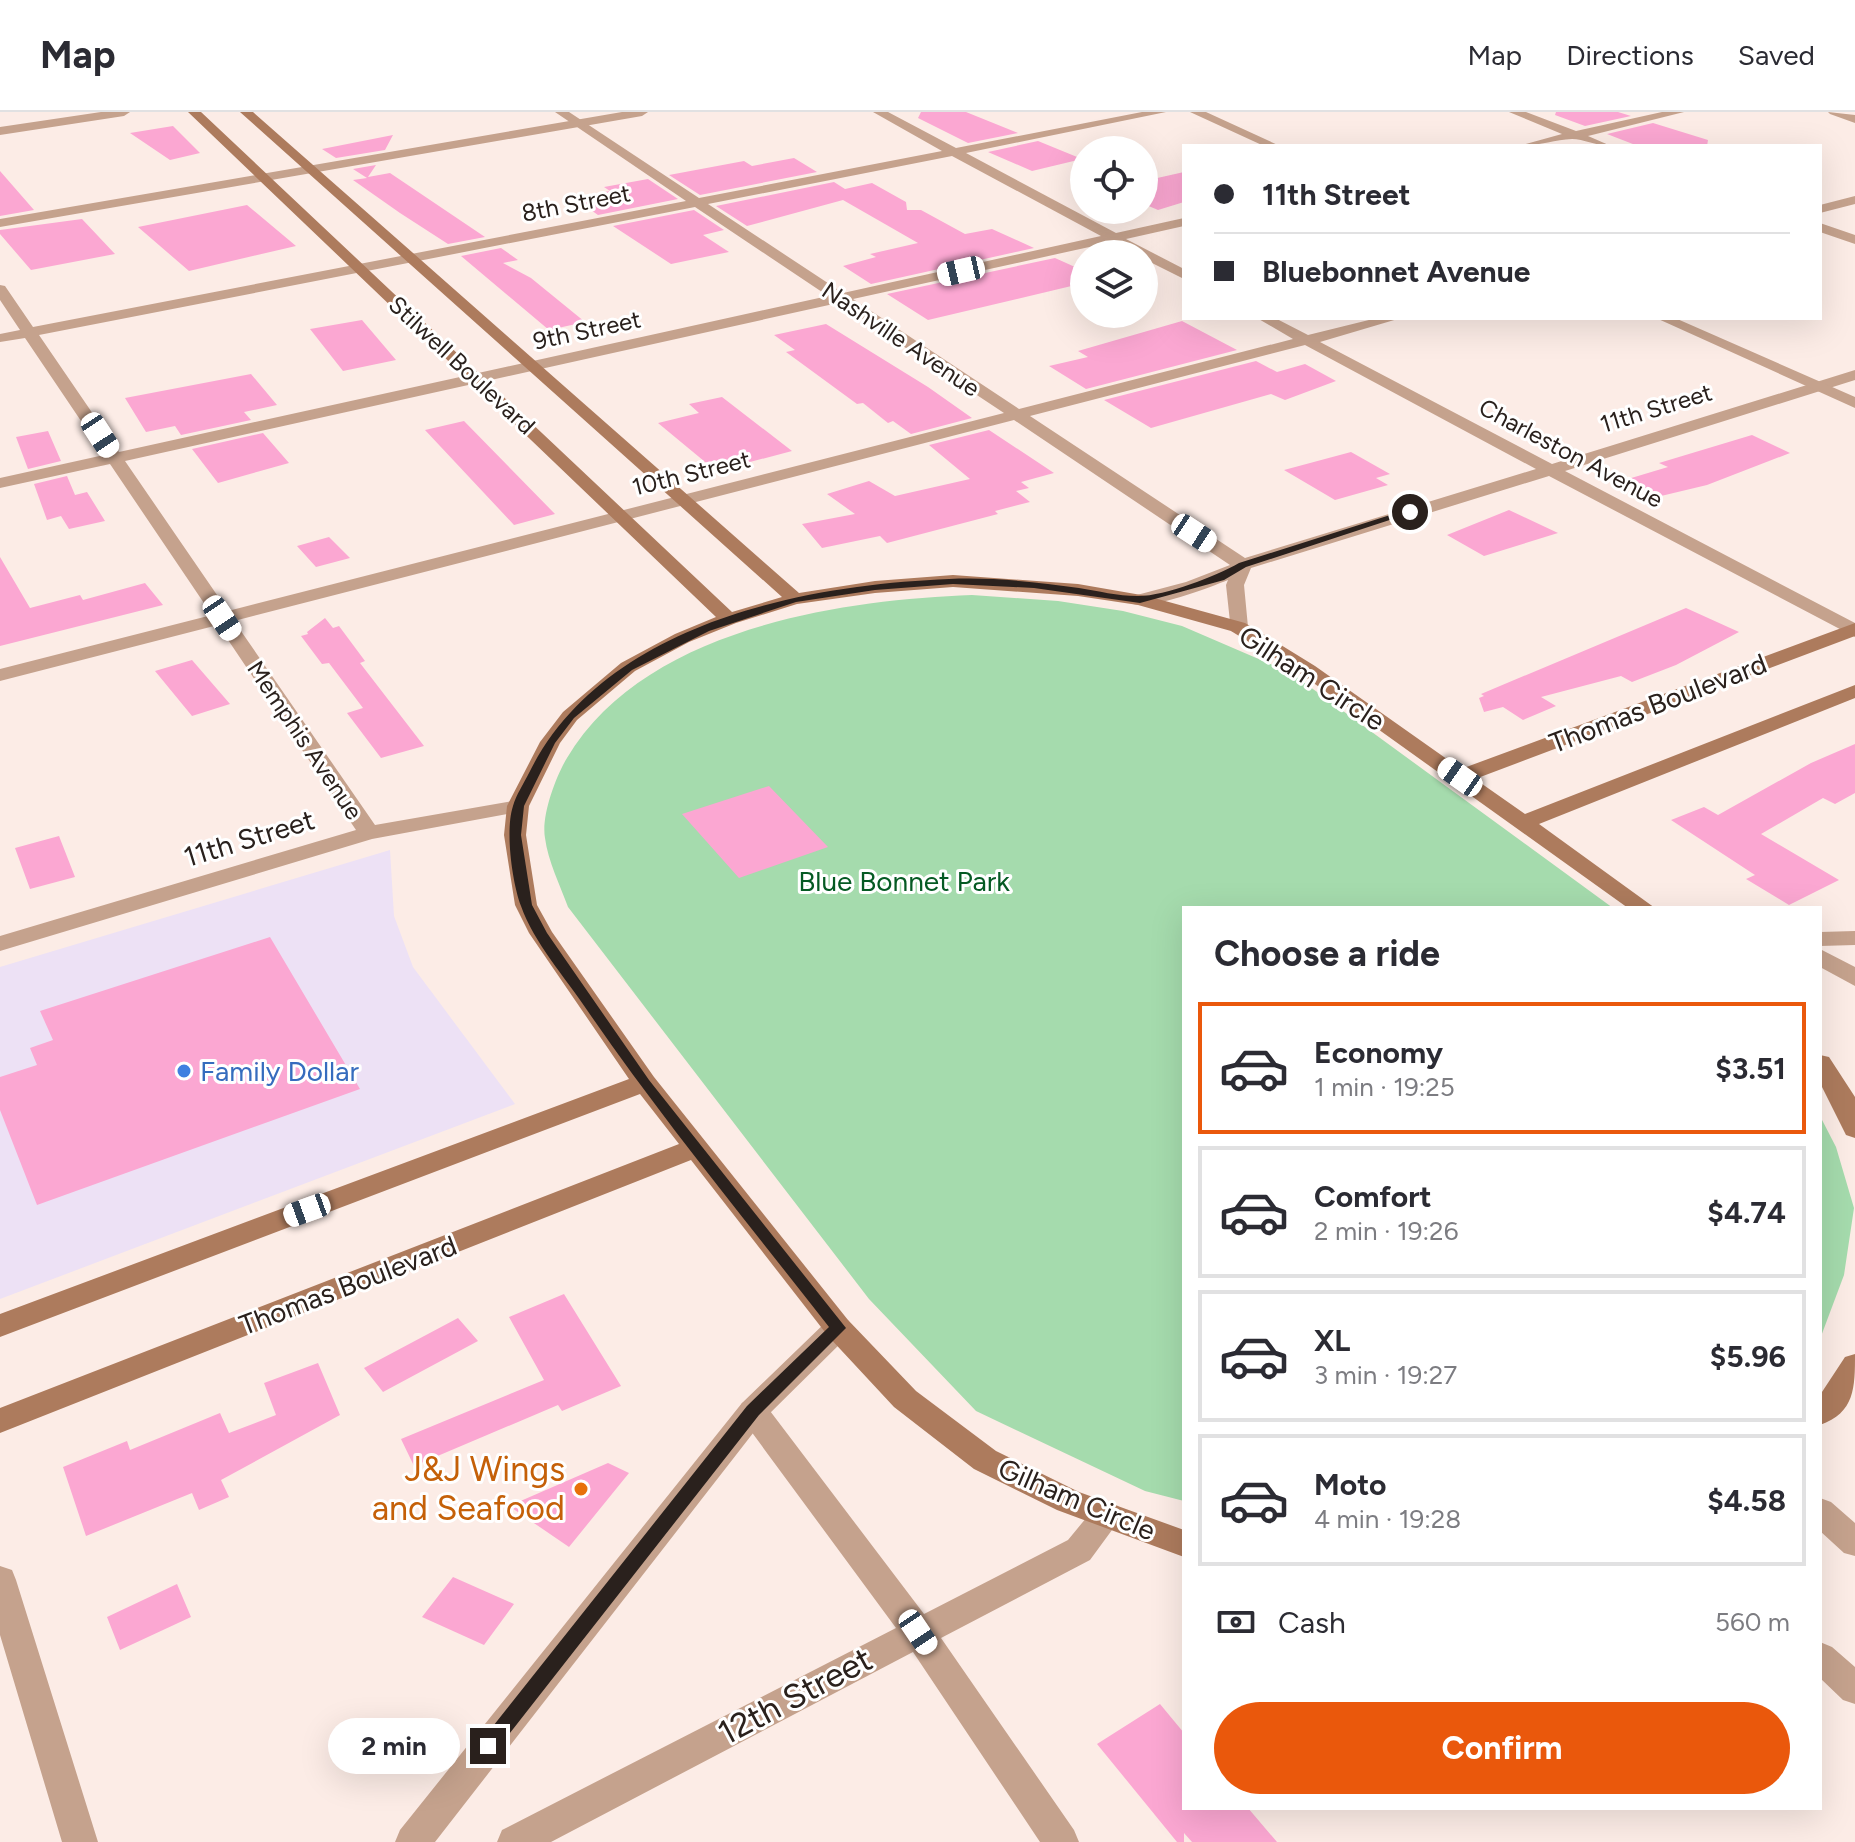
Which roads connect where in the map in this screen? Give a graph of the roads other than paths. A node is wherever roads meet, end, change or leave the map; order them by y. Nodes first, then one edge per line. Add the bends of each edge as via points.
1 (124, 112) edge
2 (194, 112) edge
3 (246, 112) edge
4 (561, 112) edge
5 (642, 112) edge
6 (879, 112) edge
7 (1160, 112) edge
8 (1196, 112) edge
9 (1515, 112) edge
10 (1678, 112) edge
11 (1834, 112) edge
12 (1855, 119) edge
13 (578, 123) junction
14 (0, 131) edge
15 (1575, 135) junction
16 (1269, 144) edge
17 (1534, 144) edge
18 (1600, 144) edge
19 (955, 152) junction
20 (310, 170) junction
21 (264, 178) junction
22 (1855, 200) edge
23 (696, 202) junction
24 (1822, 208) edge
25 (1182, 222) edge
26 (0, 223) edge
27 (1822, 228) edge
28 (1113, 237) junction
29 (1855, 240) edge
30 (410, 258) junction
31 (359, 268) junction
32 (1182, 274) edge
33 (0, 289) edge
34 (840, 298) junction
35 (1268, 320) edge
36 (1386, 320) edge
37 (1668, 320) edge
38 (29, 332) junction
39 (0, 338) edge
40 (1307, 340) junction
41 (531, 367) junction
42 (1855, 375) edge
43 (477, 379) junction
44 (1817, 386) junction
45 (1855, 403) edge
46 (1015, 415) junction
47 (115, 458) junction
48 (1549, 468) junction
49 (0, 483) edge
50 (681, 501) junction
51 (622, 516) junction
52 (1243, 565) junction
53 (795, 599) junction
54 (1140, 600) junction
55 (222, 618) junction
56 (729, 619) junction
57 (1238, 627) junction
58 (1854, 630) edge
59 (0, 675) edge
60 (1855, 691) edge
61 (1460, 777) junction
62 (518, 806) junction
63 (1523, 823) junction
64 (369, 833) junction
65 (1640, 906) edge
66 (1855, 938) edge
67 (1822, 939) edge
68 (0, 944) edge
69 (1822, 957) edge
70 (1855, 978) edge
71 (1822, 1066) edge
72 (645, 1083) junction
73 (1855, 1129) edge
74 (696, 1148) junction
75 (0, 1326) edge
76 (838, 1328) junction
77 (1855, 1365) edge
78 (753, 1411) junction
79 (1822, 1411) edge
80 (0, 1421) edge
81 (1822, 1513) edge
82 (1107, 1515) junction
83 (1182, 1543) edge
84 (1855, 1543) edge
85 (0, 1580) edge
86 (918, 1632) junction
87 (1822, 1659) edge
88 (1855, 1689) edge
89 (80, 1842) edge
90 (413, 1842) edge
91 (515, 1842) edge
92 (1061, 1842) edge

1 - 14 street
2 - 21 main road, Stilwell Boulevard
3 - 20 main road, Stilwell Boulevard
4 - 13 street, Nashville Avenue
5 - 13 street
6 - 19 street
7 - 19 street, 8th Street
8 - 16 street
9 - 15 street
10 - 15 street
11 - 12 street
13 - 20 street
13 - 23 street, Nashville Avenue
15 - 17 street
15 - 18 street
19 - 23 street, 8th Street
19 - 28 street
20 - 21 street
20 - 30 main road, Stilwell Boulevard
21 - 26 street
21 - 31 main road, Stilwell Boulevard
22 - 24 street
23 - 30 street, 8th Street
23 - 34 street, Nashville Avenue
25 - 28 street, 9th Street
27 - 29 street
28 - 32 street
28 - 34 street, 9th Street
30 - 31 street, 8th Street
30 - 41 main road, Stilwell Boulevard
31 - 38 street, 8th Street
31 - 43 main road, Stilwell Boulevard
33 - 38 street, Memphis Avenue
34 - 41 street, 9th Street
34 - 46 street, Nashville Avenue
35 - 40 street, Charleston Avenue
36 - 40 street, 10th Street
37 - 44 street
38 - 39 street, 8th Street
38 - 47 street, Memphis Avenue
40 - 46 street, 10th Street
40 - 48 street, Charleston Avenue
41 - 43 street, 9th Street
41 - 50 main road, Stilwell Boulevard
42 - 44 street, 11th Street
43 - 47 street, 9th Street
43 - 51 main road, Stilwell Boulevard
44 - 45 street
44 - 48 street, 11th Street
46 - 50 street, 10th Street
46 - 52 street, Nashville Avenue
47 - 49 street, 9th Street
47 - 55 street, Memphis Avenue
48 - 52 street, 11th Street
48 - 58 street, Charleston Avenue
50 - 51 street, 10th Street
50 - 53 main road, Stilwell Boulevard
51 - 55 street, 10th Street
51 - 56 main road, Stilwell Boulevard
52 - 54 street, 11th Street via 1220,578
52 - 57 street via 1235,585
53 - 54 main road, Gilham Circle via 953,581
53 - 56 main road, Gilham Circle
54 - 57 main road, Gilham Circle
55 - 59 street, 10th Street
55 - 64 street, Memphis Avenue
56 - 62 main road, Gilham Circle via 638,662 599,690 550,742
57 - 61 main road, Gilham Circle
58 - 61 main road, Thomas Boulevard
60 - 63 main road
61 - 63 main road, Gilham Circle
62 - 64 street, 11th Street
62 - 72 main road, Gilham Circle via 515,835 526,905
63 - 65 main road, Gilham Circle
64 - 68 street, 11th Street
66 - 67 street
69 - 70 street
71 - 73 main road
72 - 74 main road, Gilham Circle
72 - 75 main road
74 - 76 main road, Gilham Circle
74 - 80 main road, Thomas Boulevard
76 - 78 street
76 - 82 main road, Gilham Circle via 905,1399 985,1460
77 - 79 main road via 1837,1398
78 - 86 street
78 - 90 street
81 - 84 street
82 - 83 main road, Gilham Circle
82 - 86 street, 12th Street via 1079,1550
85 - 89 street
86 - 91 street, 12th Street
86 - 92 street
87 - 88 street

